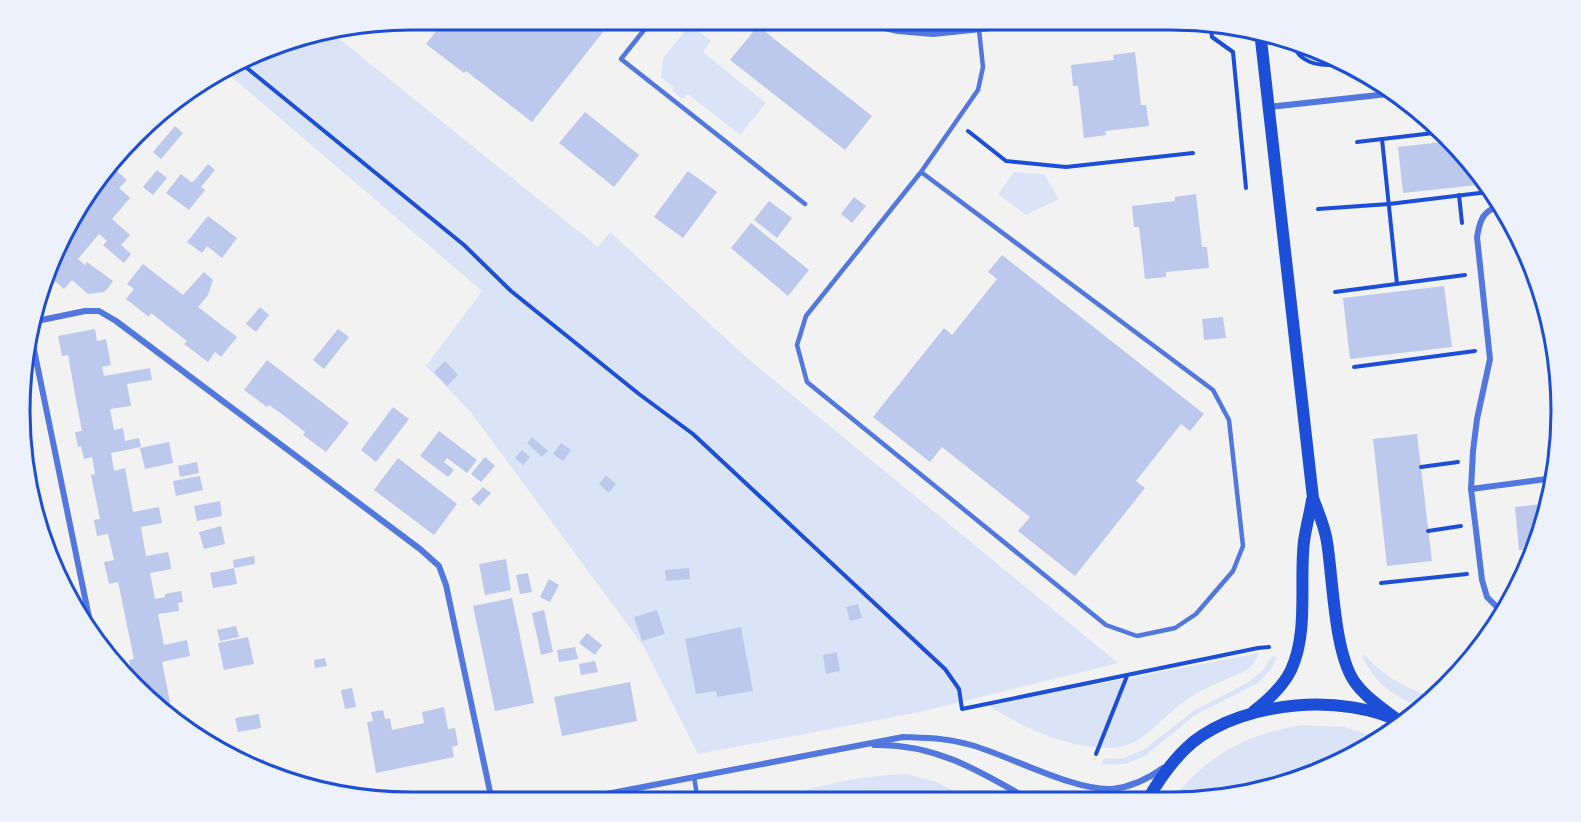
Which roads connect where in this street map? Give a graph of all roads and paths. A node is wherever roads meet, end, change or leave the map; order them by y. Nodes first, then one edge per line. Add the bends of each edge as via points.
1 (644, 30) edge
2 (894, 30) edge
3 (979, 30) joint
4 (1211, 32) edge
5 (1261, 41) edge
6 (1294, 51) edge
7 (1329, 65) edge
8 (246, 67) edge
9 (1383, 95) edge
10 (1269, 107) junction
11 (956, 122) junction
12 (1430, 133) edge
13 (1382, 139) junction
14 (1357, 142) dead end
15 (1193, 153) dead end
16 (921, 172) junction
17 (1246, 188) dead end
18 (1482, 192) edge
19 (804, 204) dead end
20 (1389, 204) junction
21 (1492, 208) edge
22 (1318, 209) dead end
23 (1469, 275) dead end
24 (1397, 284) junction
25 (1335, 292) dead end
26 (41, 320) edge
27 (1477, 350) dead end
28 (34, 352) edge
29 (1354, 367) dead end
30 (1459, 462) dead end
31 (1421, 467) dead end
32 (1545, 479) edge
33 (1471, 489) junction
34 (1313, 498) junction
35 (1465, 525) dead end
36 (1428, 531) dead end
37 (1469, 574) dead end
38 (1381, 583) dead end
39 (1497, 607) edge
40 (88, 614) edge
41 (1269, 647) dead end
42 (1127, 675) junction
43 (1253, 712) junction
44 (1396, 718) edge
45 (1394, 719) edge
46 (849, 746) junction
47 (1096, 754) dead end
48 (1174, 761) junction
49 (694, 777) junction
50 (490, 792) edge
51 (616, 792) edge
52 (696, 792) edge
53 (1016, 792) edge
54 (1153, 792) edge

1 - 19 lane via 621,59
2 - 3 street via 933,34
3 - 11 lane via 981,78 978,90
4 - 17 path via 1212,37 1233,52
5 - 10 main road
6 - 7 path via 1303,59
8 - 42 path via 464,245 511,291 693,434 945,669 959,689 962,709
9 - 10 street
10 - 34 main road
11 - 15 path via 1006,160 1066,167
11 - 16 lane
12 - 13 path
13 - 14 path
13 - 20 path
16 - 16 lane via 806,316 797,345 807,382 1106,625 1137,636 1175,628 1196,614 1233,571 1243,546 1228,420 1213,390
18 - 20 path
20 - 22 path
20 - 24 path
21 - 33 street via 1479,221 1477,237 1490,359 1476,429
23 - 24 path
24 - 25 path
26 - 50 street via 99,311 116,321 439,566
27 - 29 path
28 - 40 street
30 - 31 path
32 - 33 street
33 - 39 street via 1484,588
34 - 43 main road via 1304,542 1297,651 1281,686
34 - 44 main road via 1327,539 1347,670 1368,696
35 - 36 path
37 - 38 path
41 - 42 path
42 - 47 path
43 - 45 main road via 1326,705
43 - 48 main road via 1195,741
46 - 48 street via 903,737 945,738 1066,780 1112,789 1152,776
46 - 49 street
46 - 53 street via 902,747 943,754
48 - 54 main road
49 - 51 street
49 - 52 lane

